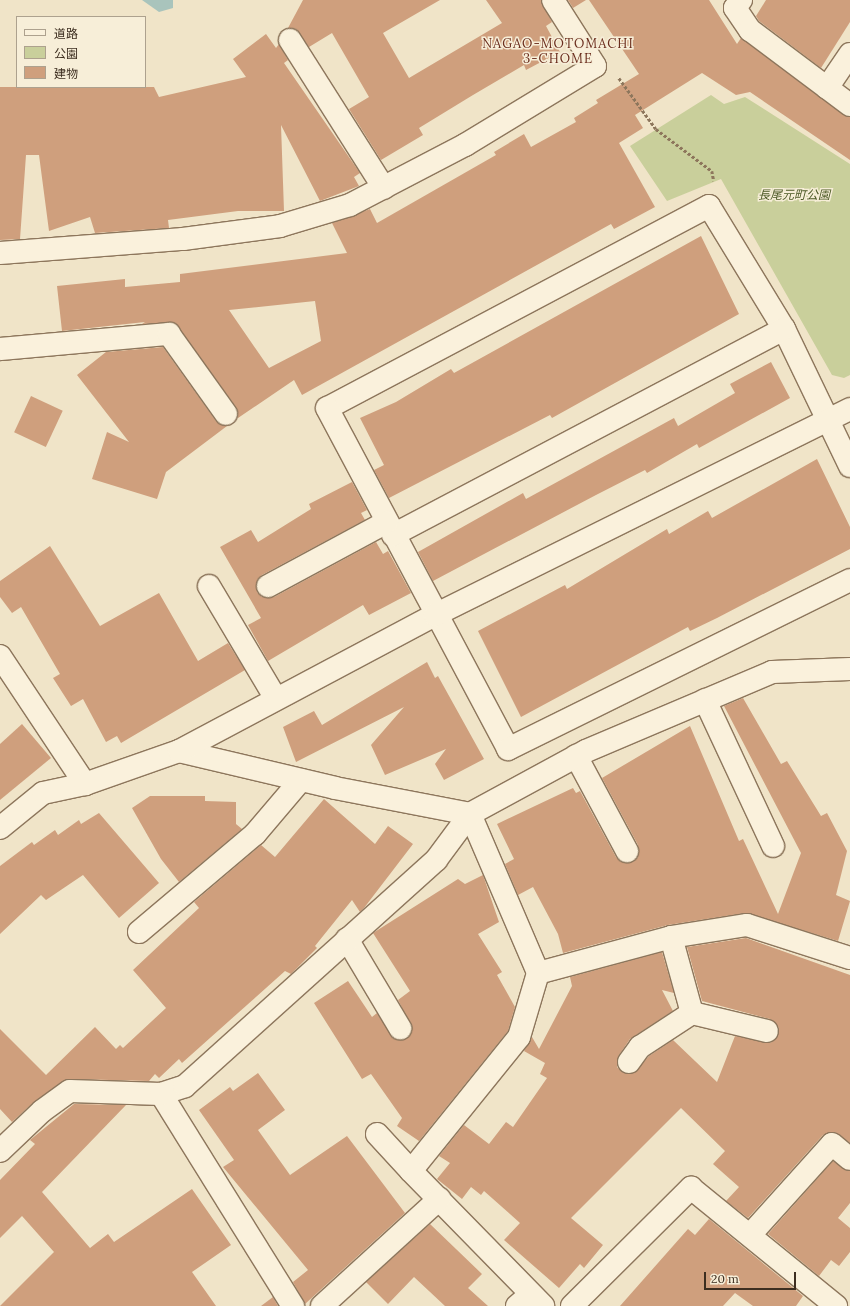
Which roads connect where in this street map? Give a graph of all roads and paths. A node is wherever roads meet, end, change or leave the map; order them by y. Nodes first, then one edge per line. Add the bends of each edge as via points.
1 (553, 0) edge
2 (735, 3) edge
3 (290, 40) dead end
4 (850, 54) edge
5 (595, 66) junction
6 (827, 88) junction
7 (850, 105) edge
8 (384, 188) junction
9 (709, 206) junction
10 (0, 253) edge
11 (784, 329) junction
12 (0, 348) edge
13 (850, 409) edge
14 (226, 414) dead end
15 (829, 420) junction
16 (850, 466) edge
17 (390, 528) junction
18 (850, 580) edge
19 (209, 586) dead end
20 (268, 586) dead end
21 (435, 615) junction
22 (0, 656) edge
23 (850, 669) edge
24 (276, 699) junction
25 (705, 700) junction
26 (179, 750) junction
27 (576, 756) junction
28 (301, 780) junction
29 (85, 784) junction
30 (470, 814) junction
31 (0, 828) edge
32 (773, 846) dead end
33 (627, 851) dead end
34 (139, 932) dead end
35 (671, 937) junction
36 (347, 939) junction
37 (850, 958) edge
38 (538, 973) junction
39 (692, 1013) junction
40 (400, 1028) dead end
41 (767, 1031) dead end
42 (629, 1062) dead end
43 (161, 1094) junction
44 (377, 1134) dead end
45 (0, 1151) edge
46 (850, 1159) edge
47 (411, 1171) junction
48 (439, 1199) junction
49 (750, 1235) junction
50 (530, 1302) edge
51 (293, 1306) edge
52 (322, 1306) edge
53 (572, 1306) edge
54 (836, 1306) edge

1 - 5 street
2 - 6 street via 750,30
3 - 8 street
4 - 6 street
5 - 8 street via 465,145
5 - 9 path via 604,66 622,79 656,130 712,171 714,182
6 - 7 street
8 - 10 street via 350,205 280,226 183,240
9 - 11 street
9 - 17 street via 327,408
11 - 15 street
11 - 17 street
12 - 14 street via 169,334
13 - 15 street
15 - 16 street
15 - 21 street
17 - 20 street
17 - 21 street
18 - 21 street via 508,749
19 - 24 street
21 - 24 street
22 - 29 street
23 - 25 street via 772,672
24 - 26 street
25 - 27 street
25 - 32 street
26 - 28 street
26 - 29 street
27 - 30 street
27 - 33 street
28 - 30 street
28 - 34 street via 254,834
29 - 31 street via 43,794
30 - 36 street via 436,860
30 - 38 street
35 - 37 street via 747,925
35 - 38 street
35 - 39 street
36 - 40 street
36 - 43 street via 185,1086
38 - 47 street via 519,1036
39 - 41 street
39 - 42 street via 640,1047
43 - 45 street via 70,1091 42,1111
43 - 51 street
44 - 47 street
46 - 49 street via 832,1144
47 - 48 street
48 - 50 street
48 - 52 street
49 - 53 street via 691,1188
49 - 54 street

